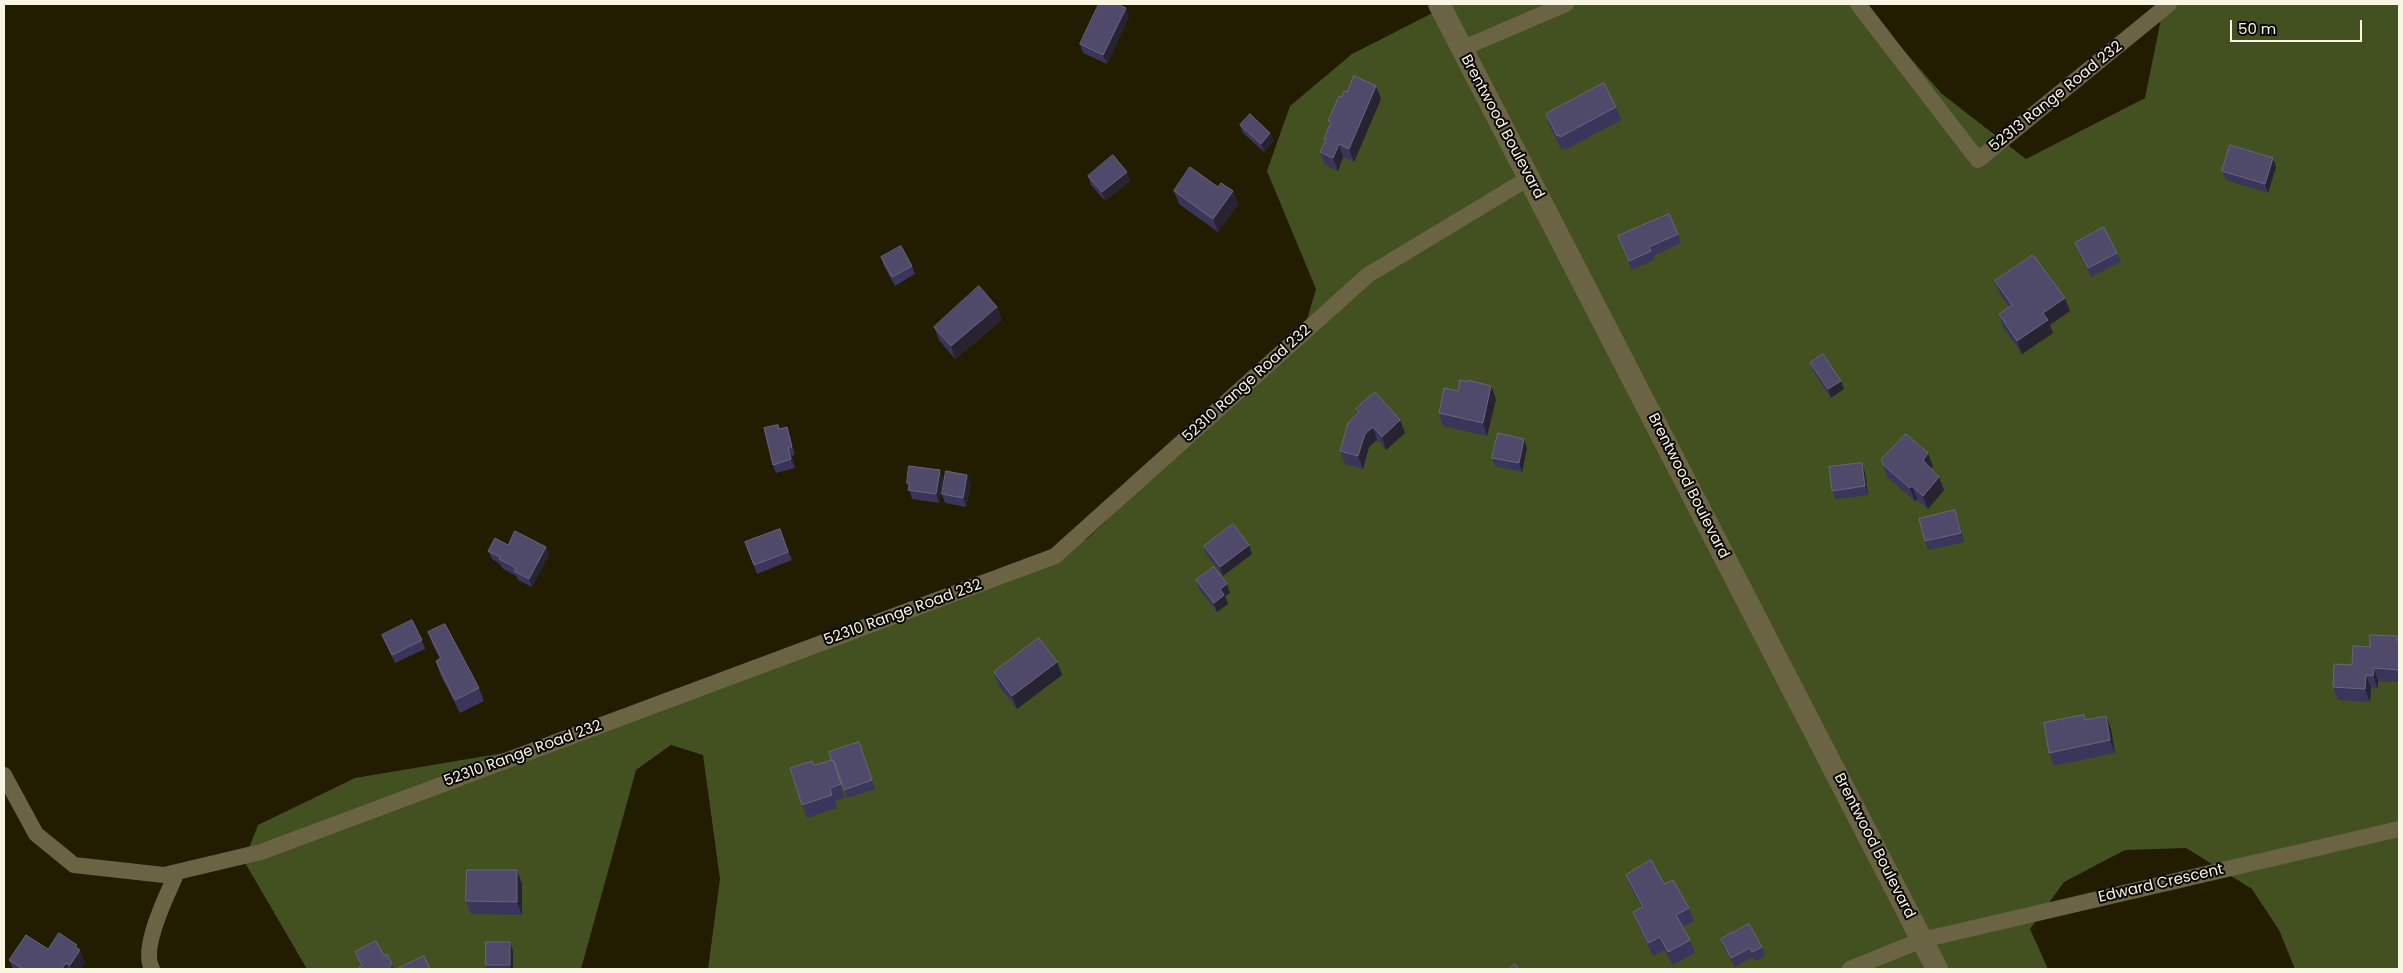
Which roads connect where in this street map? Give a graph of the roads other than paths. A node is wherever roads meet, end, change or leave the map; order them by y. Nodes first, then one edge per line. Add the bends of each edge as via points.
1 (1439, 4) edge
2 (1566, 4) edge
3 (1858, 4) edge
4 (2169, 4) edge
5 (1461, 49) junction
6 (1529, 178) junction
7 (4, 775) edge
8 (2399, 829) edge
9 (177, 872) junction
10 (1922, 940) junction
11 (152, 969) edge
12 (1850, 969) edge
13 (1936, 969) edge

1 - 5 street, Brentwood Boulevard
2 - 5 street
3 - 4 street, 52313 Range Road 232 via 1978,160
5 - 6 street, Brentwood Boulevard
6 - 9 street, 52310 Range Road 232 via 1368,275 1055,556 261,852
6 - 10 street, Brentwood Boulevard
7 - 9 street, 52310 Range Road 232 via 36,834 74,865 164,875
8 - 10 street, Edward Crescent
9 - 11 street via 152,932 149,964
10 - 12 street, Edward Crescent
10 - 13 street, Brentwood Boulevard

